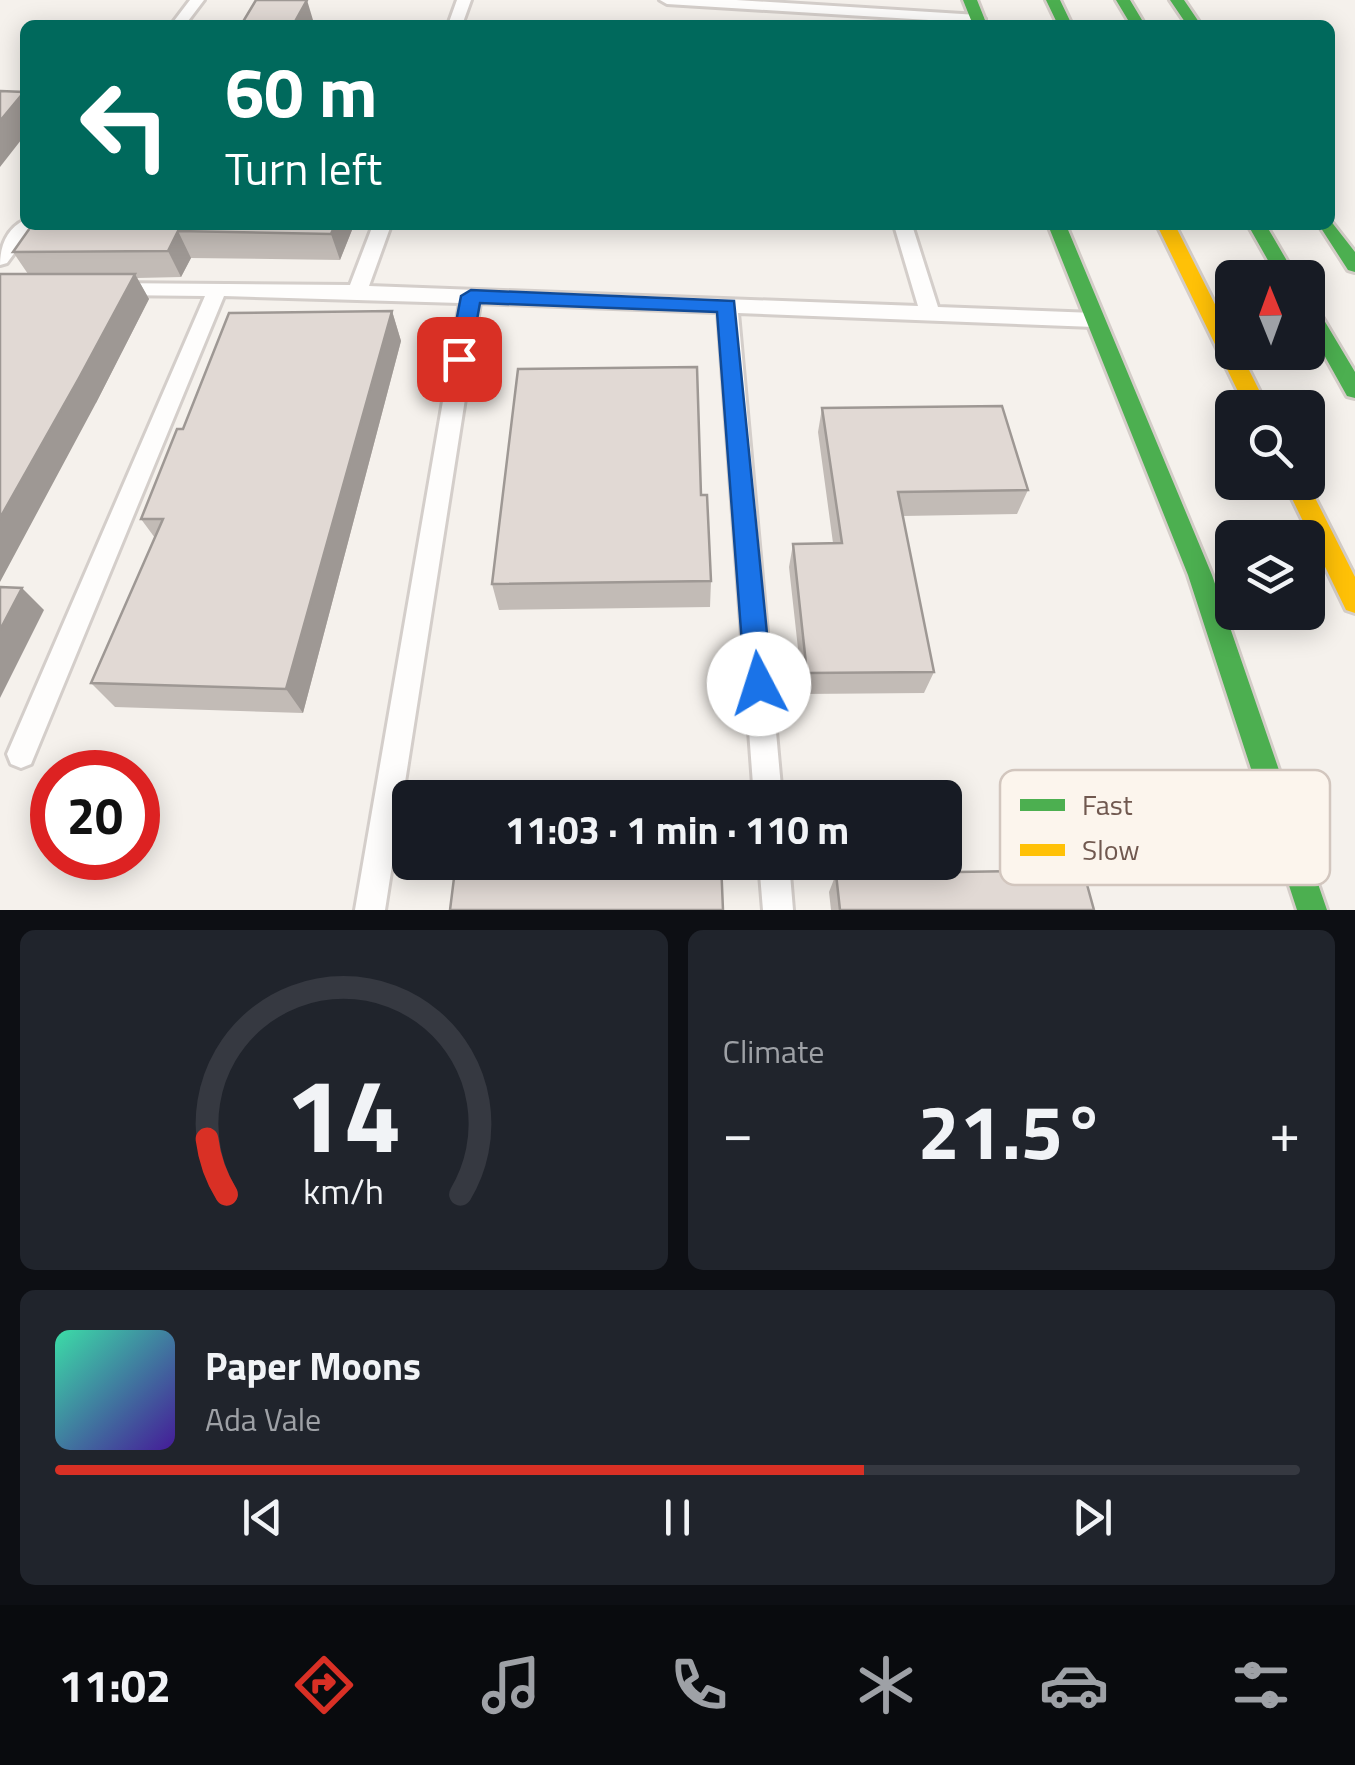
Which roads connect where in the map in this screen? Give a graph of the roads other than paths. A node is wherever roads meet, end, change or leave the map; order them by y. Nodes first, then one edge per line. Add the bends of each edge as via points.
1 (197, 0) edge
2 (667, 0) edge
3 (976, 15) edge
4 (182, 20) edge
5 (22, 230) edge
6 (380, 230) edge
7 (904, 230) edge
8 (1060, 230) edge
9 (1168, 230) edge
10 (1260, 230) edge
11 (1331, 230) edge
12 (0, 259) edge
13 (1277, 260) edge
14 (1355, 266) edge
15 (99, 288) edge
16 (218, 288) junction
17 (358, 292) junction
18 (471, 296) junction
19 (726, 306) junction
20 (930, 314) junction
21 (1094, 320) junction
22 (1325, 339) edge
23 (1248, 390) edge
24 (1355, 390) edge
25 (1304, 500) edge
26 (1355, 602) edge
27 (21, 754) dead end
28 (1265, 770) edge
29 (766, 780) edge
30 (776, 880) edge
31 (1304, 885) edge
32 (370, 910) edge
33 (778, 910) edge
34 (1312, 910) edge

1 - 4 lane
2 - 3 lane
5 - 12 lane
6 - 17 lane
7 - 20 lane
8 - 21 main road
9 - 23 main road
10 - 13 main road
11 - 14 main road
15 - 16 lane
16 - 17 lane
16 - 27 lane
17 - 18 lane
18 - 19 lane
18 - 32 lane
19 - 20 lane
19 - 29 lane
20 - 21 lane
21 - 28 main road via 1200,575
22 - 24 main road
25 - 26 main road
30 - 33 lane
31 - 34 main road

